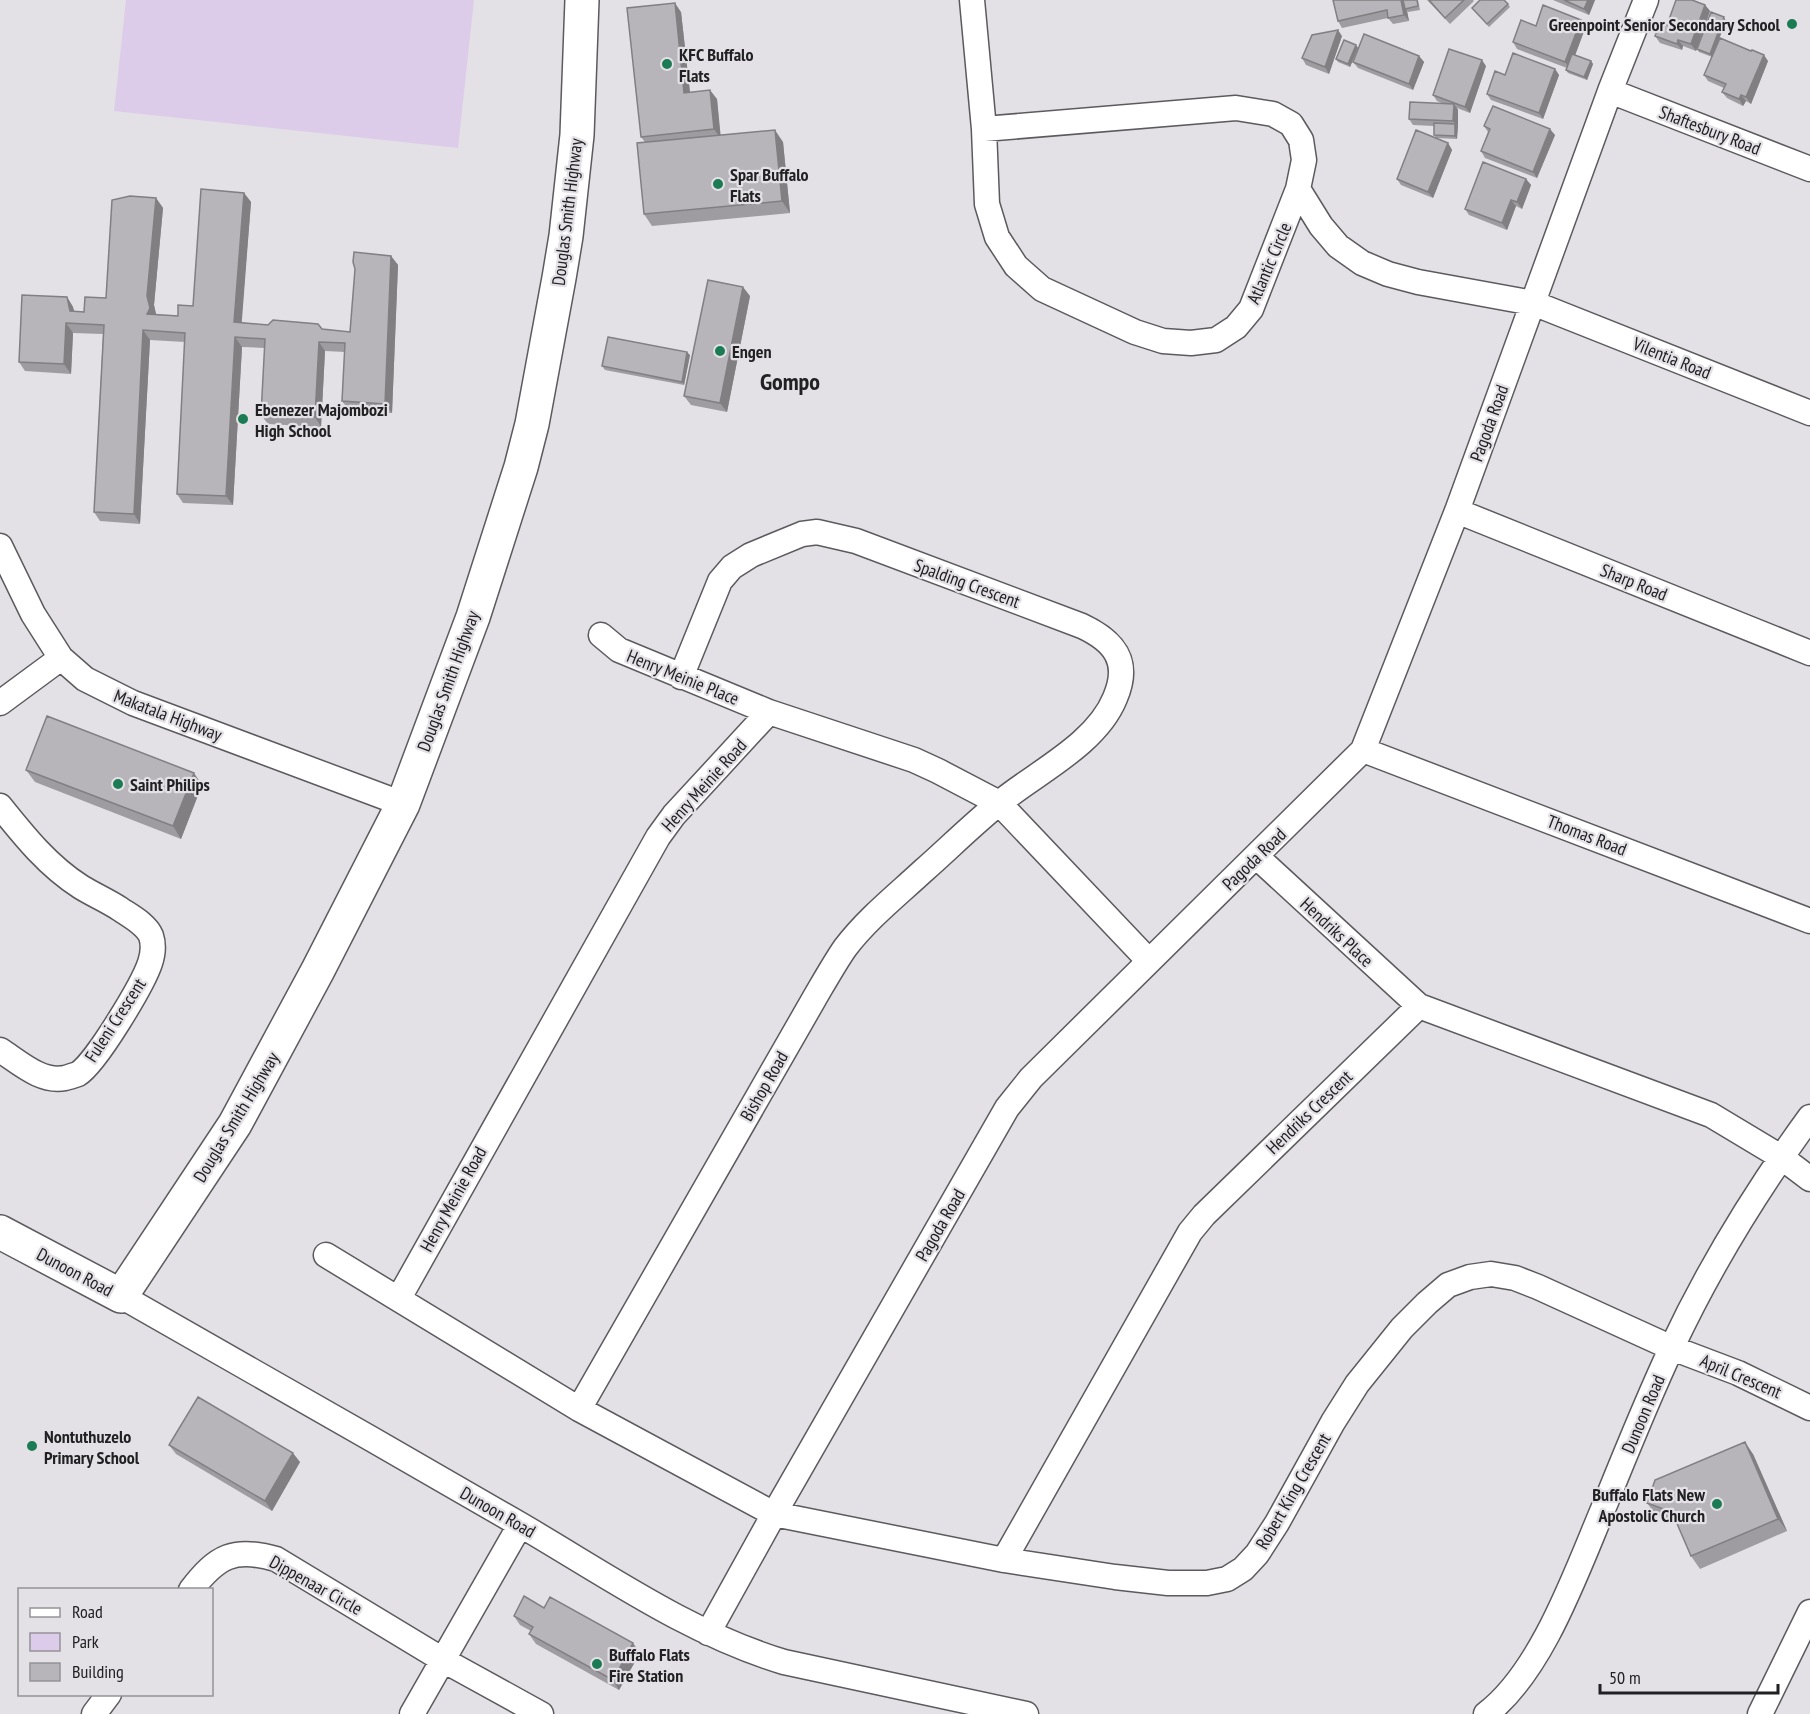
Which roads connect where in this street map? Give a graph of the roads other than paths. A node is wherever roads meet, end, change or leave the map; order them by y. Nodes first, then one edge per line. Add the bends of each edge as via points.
1 (582, 0) edge
2 (972, 0) edge
3 (1646, 0) edge
4 (1610, 91) junction
5 (984, 129) junction
6 (1810, 169) edge
7 (1298, 189) junction
8 (1533, 303) junction
9 (1810, 413) edge
10 (1457, 511) junction
11 (0, 546) edge
12 (601, 635) dead end
13 (1810, 653) edge
14 (61, 658) junction
15 (681, 677) junction
16 (0, 703) edge
17 (769, 712) junction
18 (1363, 750) junction
19 (999, 803) junction
20 (403, 804) junction
21 (0, 806) edge
22 (1257, 857) junction
23 (1810, 921) edge
24 (1149, 961) junction
25 (1419, 1006) junction
26 (0, 1050) edge
27 (1810, 1116) edge
28 (1780, 1157) junction
29 (1810, 1179) edge
30 (0, 1232) edge
31 (326, 1255) dead end
32 (121, 1296) junction
33 (399, 1298) junction
34 (1672, 1348) junction
35 (1810, 1408) edge
36 (579, 1409) junction
37 (774, 1514) junction
38 (520, 1525) junction
39 (1004, 1560) junction
40 (194, 1588) edge
41 (1810, 1612) edge
42 (708, 1633) junction
43 (443, 1660) junction
44 (109, 1696) edge
45 (94, 1714) edge
46 (412, 1714) edge
47 (541, 1714) edge
48 (1026, 1714) edge
49 (1486, 1714) edge
50 (1760, 1714) edge

1 - 20 street, Douglas Smith Highway via 577,135 566,236 532,424 472,617
2 - 5 street, Atlantic Circle
3 - 4 street, Pagoda Road
4 - 6 street, Shaftesbury Road
4 - 8 street, Pagoda Road
5 - 7 street, Atlantic Circle via 1236,108 1255,110 1291,124 1301,140 1304,160
5 - 7 street, Atlantic Circle via 987,204 997,237 1016,266 1042,289 1163,341 1216,340 1236,327 1251,309
7 - 8 street, Vilentia Road via 1338,246 1362,263 1418,282
8 - 9 street, Vilentia Road
8 - 10 street, Pagoda Road
10 - 13 street, Sharp Road
10 - 18 street, Pagoda Road
11 - 14 street, Makatala Highway via 33,614
12 - 15 street, Henry Meinie Place via 619,650
14 - 16 street
14 - 20 street, Makatala Highway via 85,679 124,699
15 - 17 street, Henry Meinie Place
15 - 19 street, Spalding Crescent via 720,581 732,567 802,534 817,532 856,541 1100,634 1114,647 1121,664 1120,683 1106,715 1057,763
17 - 19 street via 914,760
17 - 33 street, Henry Meinie Road via 658,837
18 - 22 street, Pagoda Road
18 - 23 street, Thomas Road
19 - 24 street
19 - 36 street, Bishop Road via 868,921 846,948
20 - 32 street, Douglas Smith Highway via 236,1124
21 - 26 street, Fuleni Crescent via 27,841 52,864 141,924 151,934 153,948 132,1001 79,1073 49,1078
22 - 24 street, Pagoda Road
22 - 25 street, Hendriks Place
24 - 37 street, Pagoda Road via 1031,1078 1007,1108
25 - 28 street via 1711,1115
25 - 39 street, Hendriks Crescent via 1190,1232
27 - 28 street, Dunoon Road
28 - 29 street
28 - 34 street, Dunoon Road via 1706,1281
30 - 32 street, Dunoon Road
31 - 33 street
32 - 38 street, Dunoon Road
33 - 36 street
34 - 35 street, April Crescent via 1738,1373
34 - 39 street, Robert King Crescent via 1515,1278 1491,1274 1470,1277 1448,1285 1402,1328 1357,1384 1257,1554 1227,1579 1168,1583
34 - 49 street, Dunoon Road via 1576,1575 1539,1649 1519,1681
36 - 37 street
37 - 39 street, Robert King Crescent
37 - 42 street, Pagoda Road
38 - 42 street, Dunoon Road
38 - 43 street
40 - 43 street, Dippenaar Circle via 220,1560 237,1553 256,1553 284,1564
41 - 50 street
42 - 48 street, Dunoon Road via 784,1662
43 - 46 street
43 - 47 street, Dippenaar Circle
44 - 45 street

